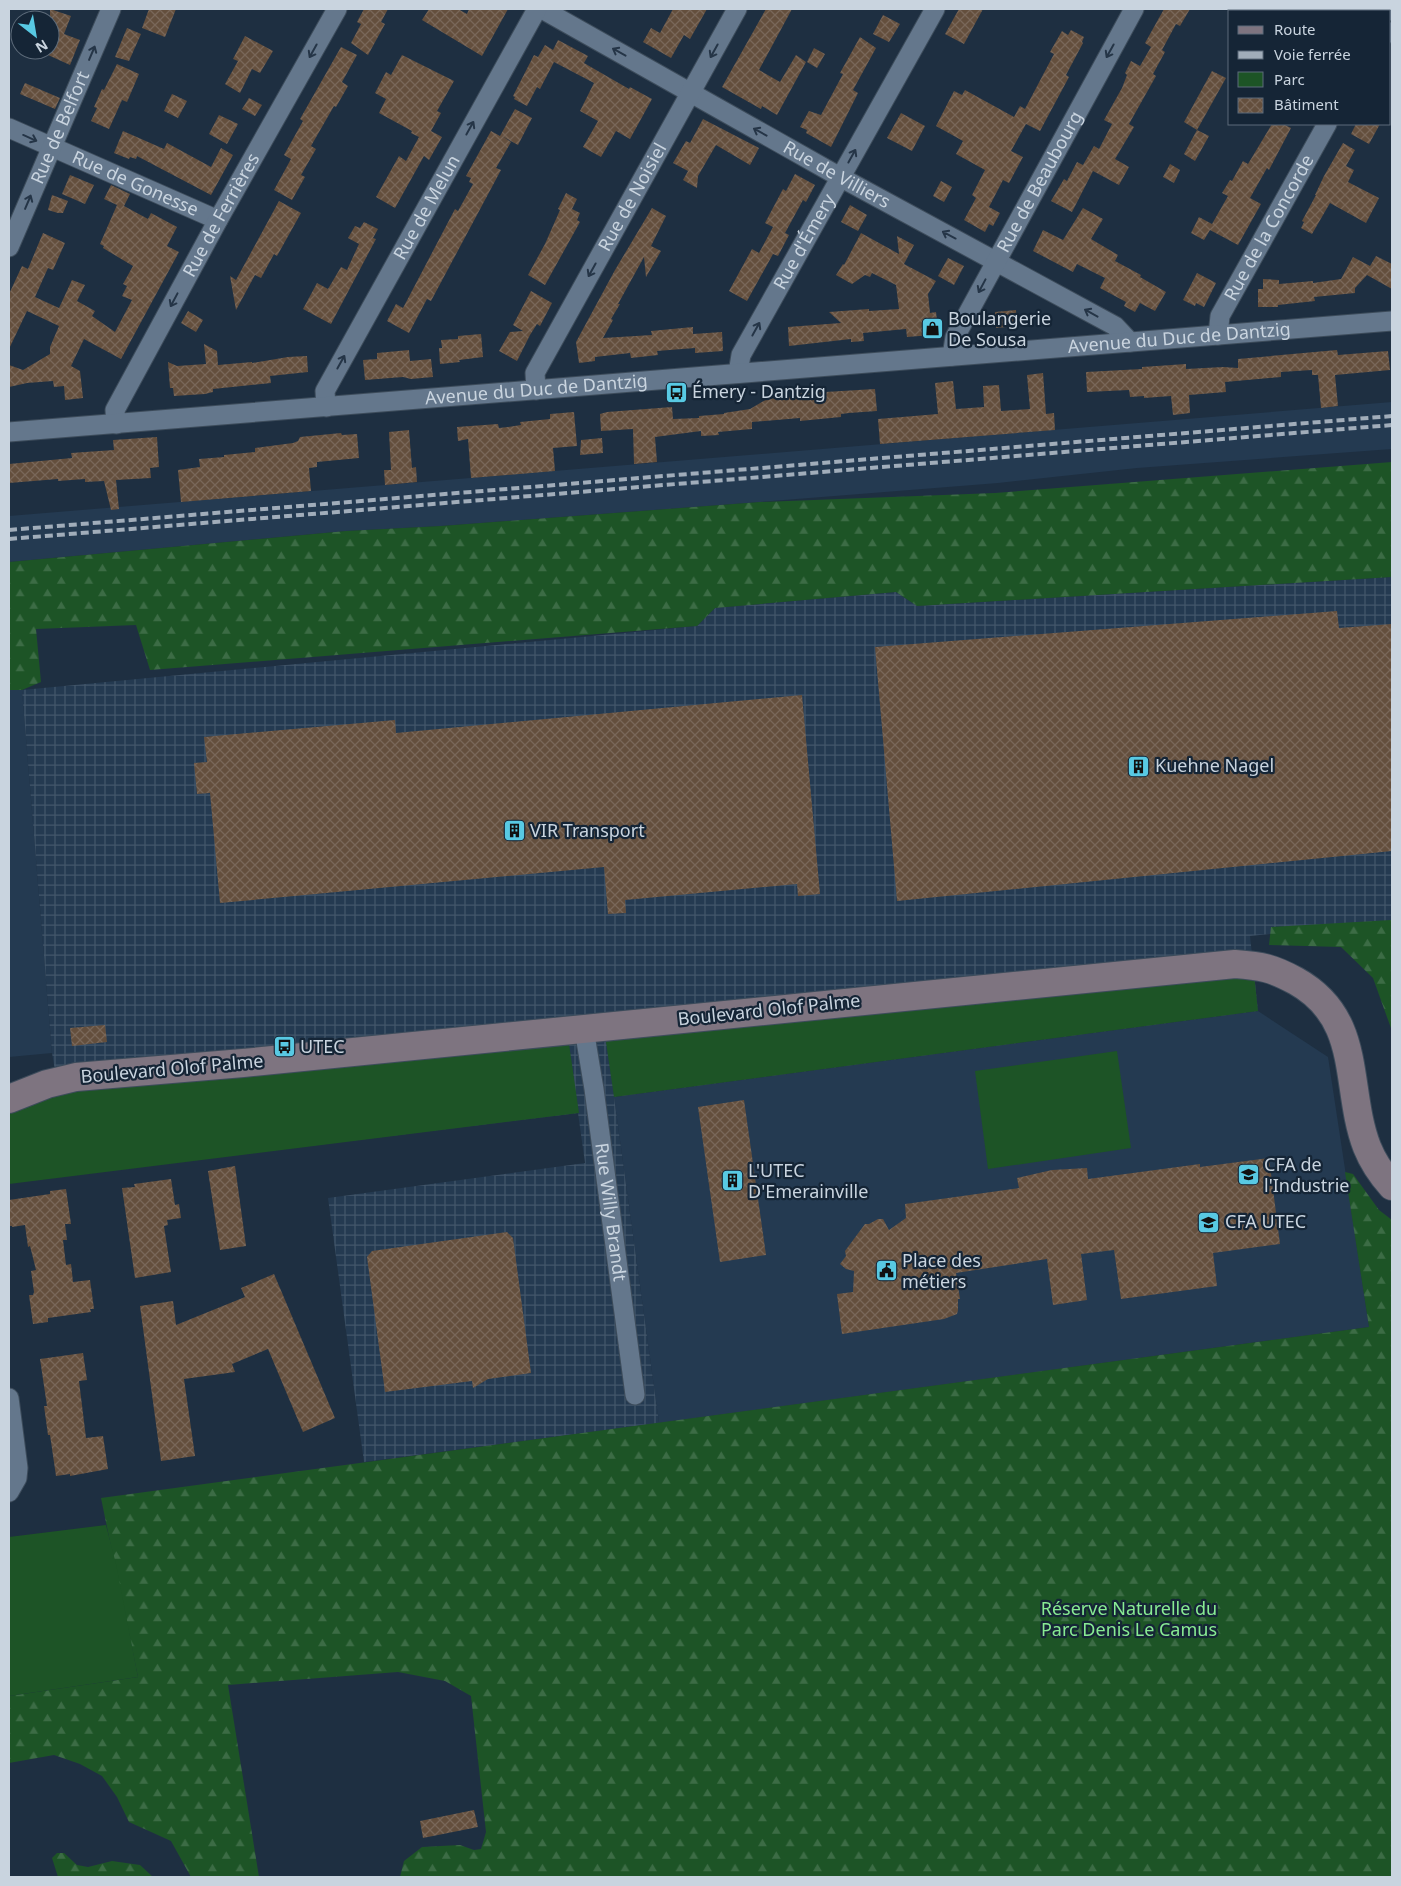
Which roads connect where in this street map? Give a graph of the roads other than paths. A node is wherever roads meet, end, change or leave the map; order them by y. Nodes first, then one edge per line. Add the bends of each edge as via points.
1 (111, 9) edge
2 (337, 9) edge
3 (537, 9) edge
4 (542, 9) edge
5 (738, 9) edge
6 (935, 9) edge
7 (1134, 9) edge
8 (691, 92) junction
9 (1326, 125) edge
10 (9, 128) edge
11 (52, 148) junction
12 (840, 177) junction
13 (218, 220) junction
14 (9, 247) edge
15 (995, 260) junction
16 (1392, 320) edge
17 (1218, 334) junction
18 (1130, 342) junction
19 (952, 356) junction
20 (738, 374) junction
21 (536, 390) junction
22 (326, 407) junction
23 (116, 424) junction
24 (9, 432) edge
25 (584, 1029) junction
26 (9, 1099) edge
27 (1392, 1186) edge
28 (635, 1396) dead end
29 (9, 1398) edge
30 (9, 1492) edge

11 -> 1 street, Rue de Belfort
2 -> 13 street, Rue de Ferrières
22 -> 3 street, Rue de Melun via 325,391
8 -> 4 street, Rue de Villiers
5 -> 8 street, Rue de Noisiel
12 -> 6 street, Rue d'Émery
7 -> 15 street, Rue de Beaubourg
12 -> 8 street, Rue de Villiers
8 -> 21 street, Rue de Noisiel via 535,373
9 - 17 street, Rue de la Concorde via 1220,316
10 -> 11 street, Rue de Gonesse
11 - 13 street, Rue de Gonesse
14 -> 11 street, Rue de Belfort
15 -> 12 street, Rue de Villiers
20 -> 12 street, Rue d'Émery via 741,355
13 -> 23 street, Rue de Ferrières via 115,410
18 -> 15 street, Rue de Villiers via 1114,326
15 -> 19 street, Rue de Beaubourg via 955,337
16 - 17 street, Avenue du Duc de Dantzig
17 - 18 street, Avenue du Duc de Dantzig
18 - 19 street, Avenue du Duc de Dantzig
19 - 20 street, Avenue du Duc de Dantzig
20 - 21 street, Avenue du Duc de Dantzig
21 - 22 street, Avenue du Duc de Dantzig
22 - 23 street, Avenue du Duc de Dantzig
23 - 24 street, Avenue du Duc de Dantzig
25 - 26 street, Boulevard Olof Palme via 76,1077
25 - 27 street, Boulevard Olof Palme via 1225,965 1255,965 1276,970 1310,989 1335,1016 1348,1048 1367,1146
25 - 28 street, Rue Willy Brandt
29 - 30 street via 18,1468 17,1478

